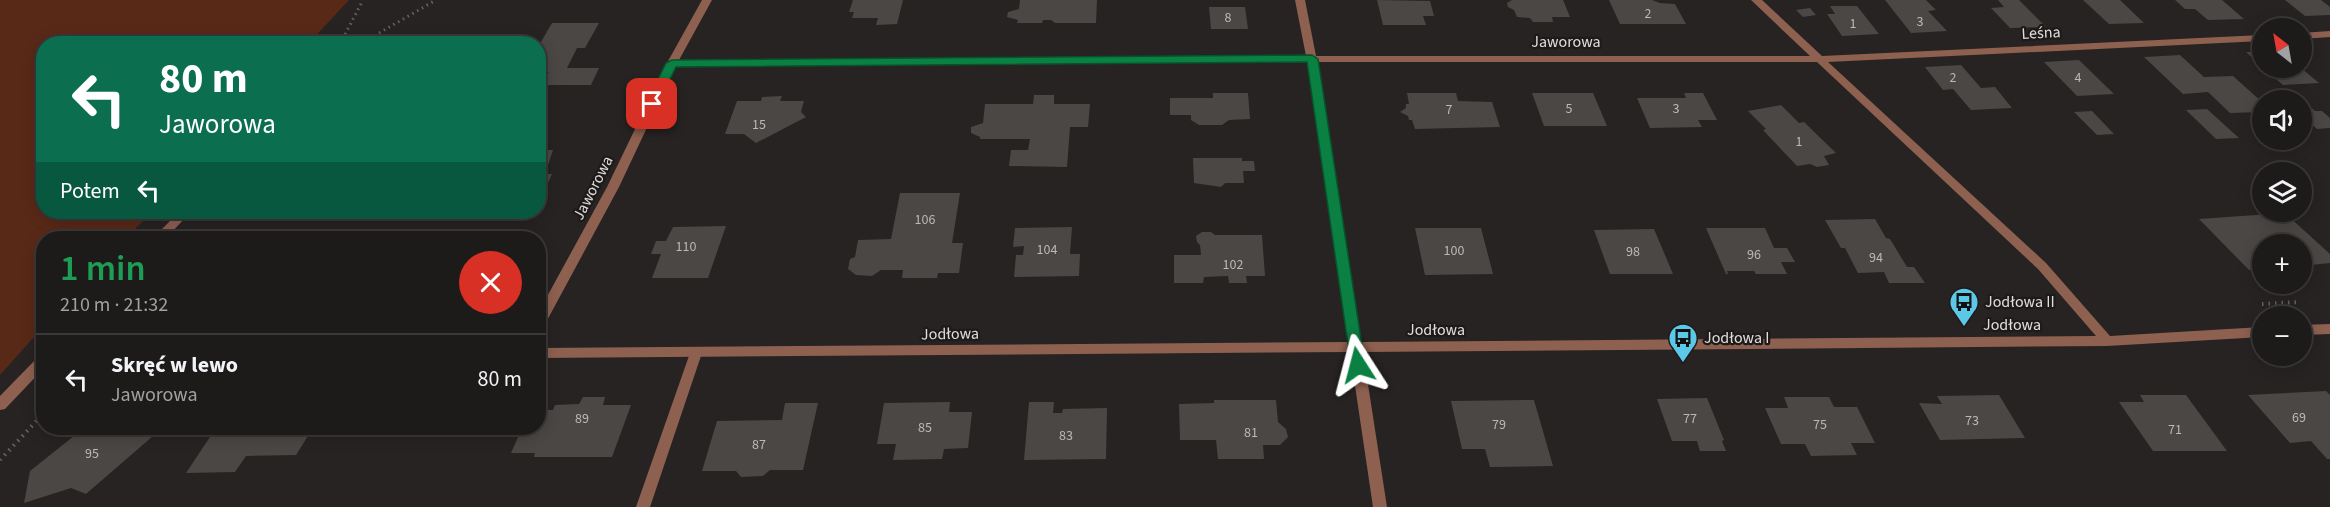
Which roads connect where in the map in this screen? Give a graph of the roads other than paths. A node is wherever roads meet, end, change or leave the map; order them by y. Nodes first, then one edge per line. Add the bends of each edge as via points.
1 (707, 0) edge
2 (1300, 0) edge
3 (1756, 0) edge
4 (2330, 34) edge
5 (2312, 35) edge
6 (2252, 38) edge
7 (1312, 59) junction
8 (1821, 59) junction
9 (672, 63) junction
10 (178, 219) edge
11 (166, 231) edge
12 (546, 311) edge
13 (2330, 329) edge
14 (2312, 330) edge
15 (2252, 333) edge
16 (2107, 341) junction
17 (1355, 347) junction
18 (546, 353) edge
19 (696, 353) junction
20 (36, 367) edge
21 (0, 405) edge
22 (643, 507) edge
23 (1380, 507) edge

1 - 9 street, Jaworowa
2 - 7 street
3 - 8 street
4 - 5 street
6 - 8 street, Leśna
7 - 8 street, Jaworowa
7 - 9 street, Jaworowa
7 - 17 street
8 - 16 street via 2042,266
9 - 12 street, Jaworowa via 614,187
10 - 11 street
13 - 14 street
15 - 16 street, Jodłowa
16 - 17 street, Jodłowa
17 - 19 street, Jodłowa
17 - 23 street
18 - 19 street, Jodłowa
19 - 22 street
20 - 21 street

